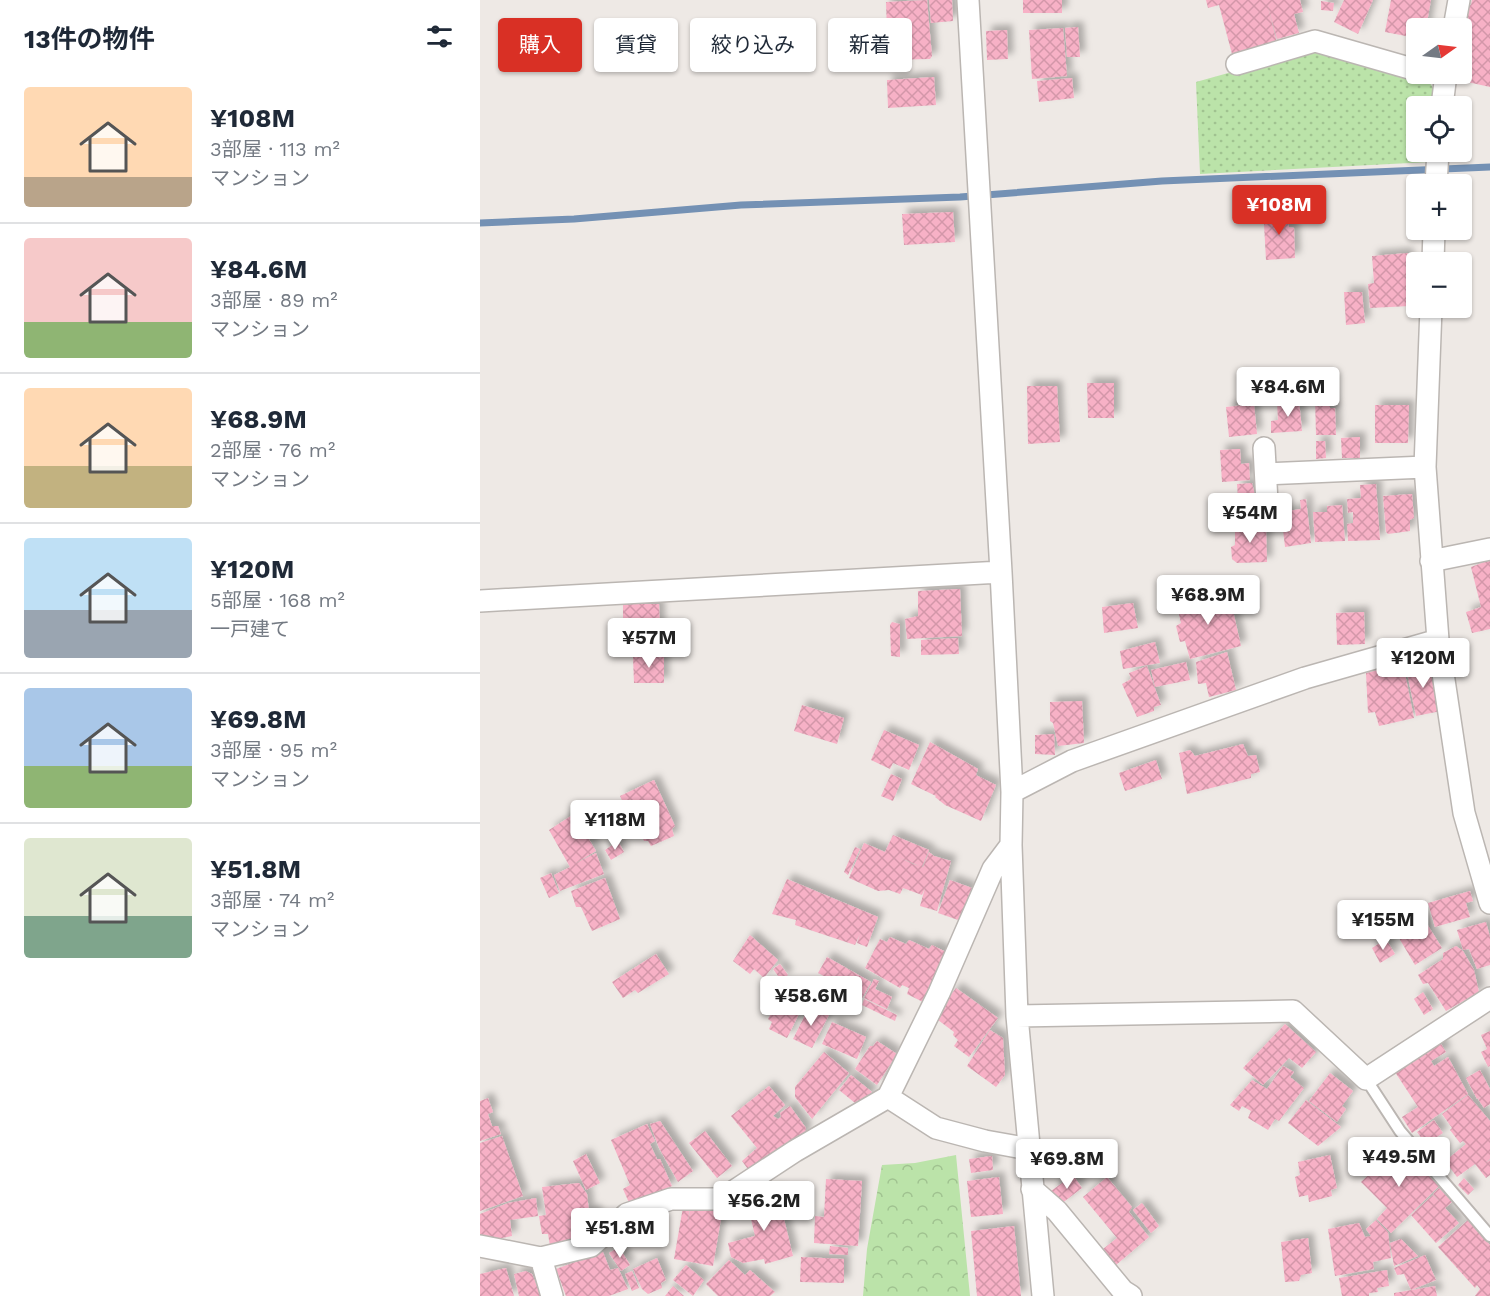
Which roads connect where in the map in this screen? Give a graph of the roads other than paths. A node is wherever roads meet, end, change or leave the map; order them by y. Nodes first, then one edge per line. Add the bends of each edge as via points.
1 (968, 0) edge
2 (1459, 0) edge
3 (1456, 18) edge
4 (1237, 64) dead end
5 (1406, 67) edge
6 (1431, 318) edge
7 (1264, 448) dead end
8 (1425, 467) junction
9 (1266, 474) junction
10 (1267, 502) dead end
11 (1490, 549) edge
12 (1431, 561) junction
13 (1001, 572) junction
14 (480, 601) edge
15 (1438, 640) junction
16 (1012, 792) junction
17 (1011, 845) junction
18 (1490, 903) edge
19 (1490, 998) edge
20 (1017, 1016) junction
21 (1366, 1079) junction
22 (888, 1097) junction
23 (1029, 1149) junction
24 (1032, 1189) junction
25 (1490, 1236) edge
26 (480, 1246) edge
27 (541, 1258) junction
28 (552, 1296) edge
29 (1043, 1296) edge
30 (1131, 1296) edge

1 - 13 street
2 - 3 street
4 - 5 street via 1315,41
6 - 8 street
7 - 9 street
8 - 9 street
8 - 12 street
9 - 10 street
11 - 12 street
12 - 15 street
13 - 14 street
13 - 16 street
15 - 16 street via 1305,678 1072,761
15 - 18 street via 1464,813
16 - 17 street
17 - 20 street
17 - 22 street via 993,869
19 - 21 street
20 - 21 street via 1293,1011
20 - 23 street
21 - 25 lane via 1401,1131
22 - 23 street via 936,1128
22 - 27 street via 795,1150 722,1199 671,1199 627,1214 591,1246
23 - 24 street
24 - 29 street
24 - 30 street via 1057,1211
26 - 27 street
27 - 28 street

